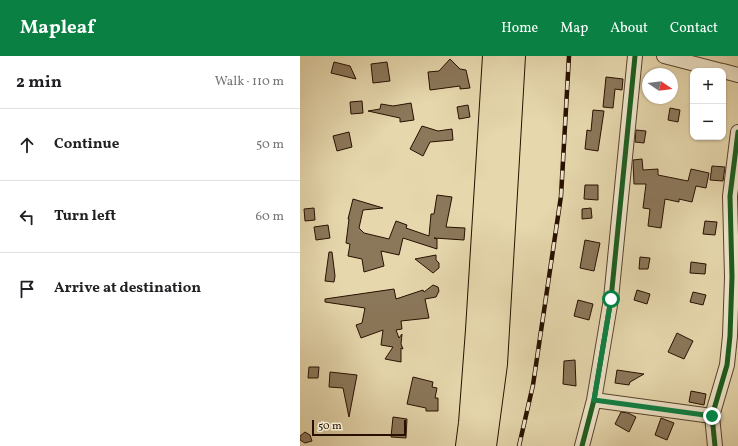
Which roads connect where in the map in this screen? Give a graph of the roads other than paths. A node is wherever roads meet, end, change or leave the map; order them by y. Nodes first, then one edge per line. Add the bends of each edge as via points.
1 (494, 56) edge
2 (514, 56) edge
3 (635, 56) edge
4 (664, 56) edge
5 (710, 68) edge
6 (726, 72) edge
7 (738, 75) edge
8 (738, 132) edge
9 (594, 400) junction
10 (712, 416) junction
11 (467, 446) edge
12 (485, 446) edge
13 (582, 446) edge
14 (715, 446) edge

1 - 11 highway
2 - 12 highway via 496,364
3 - 9 street via 611,299
4 - 5 street
6 - 7 street
8 - 10 street via 730,196 730,336 727,366
9 - 10 street
9 - 13 street
10 - 14 street

